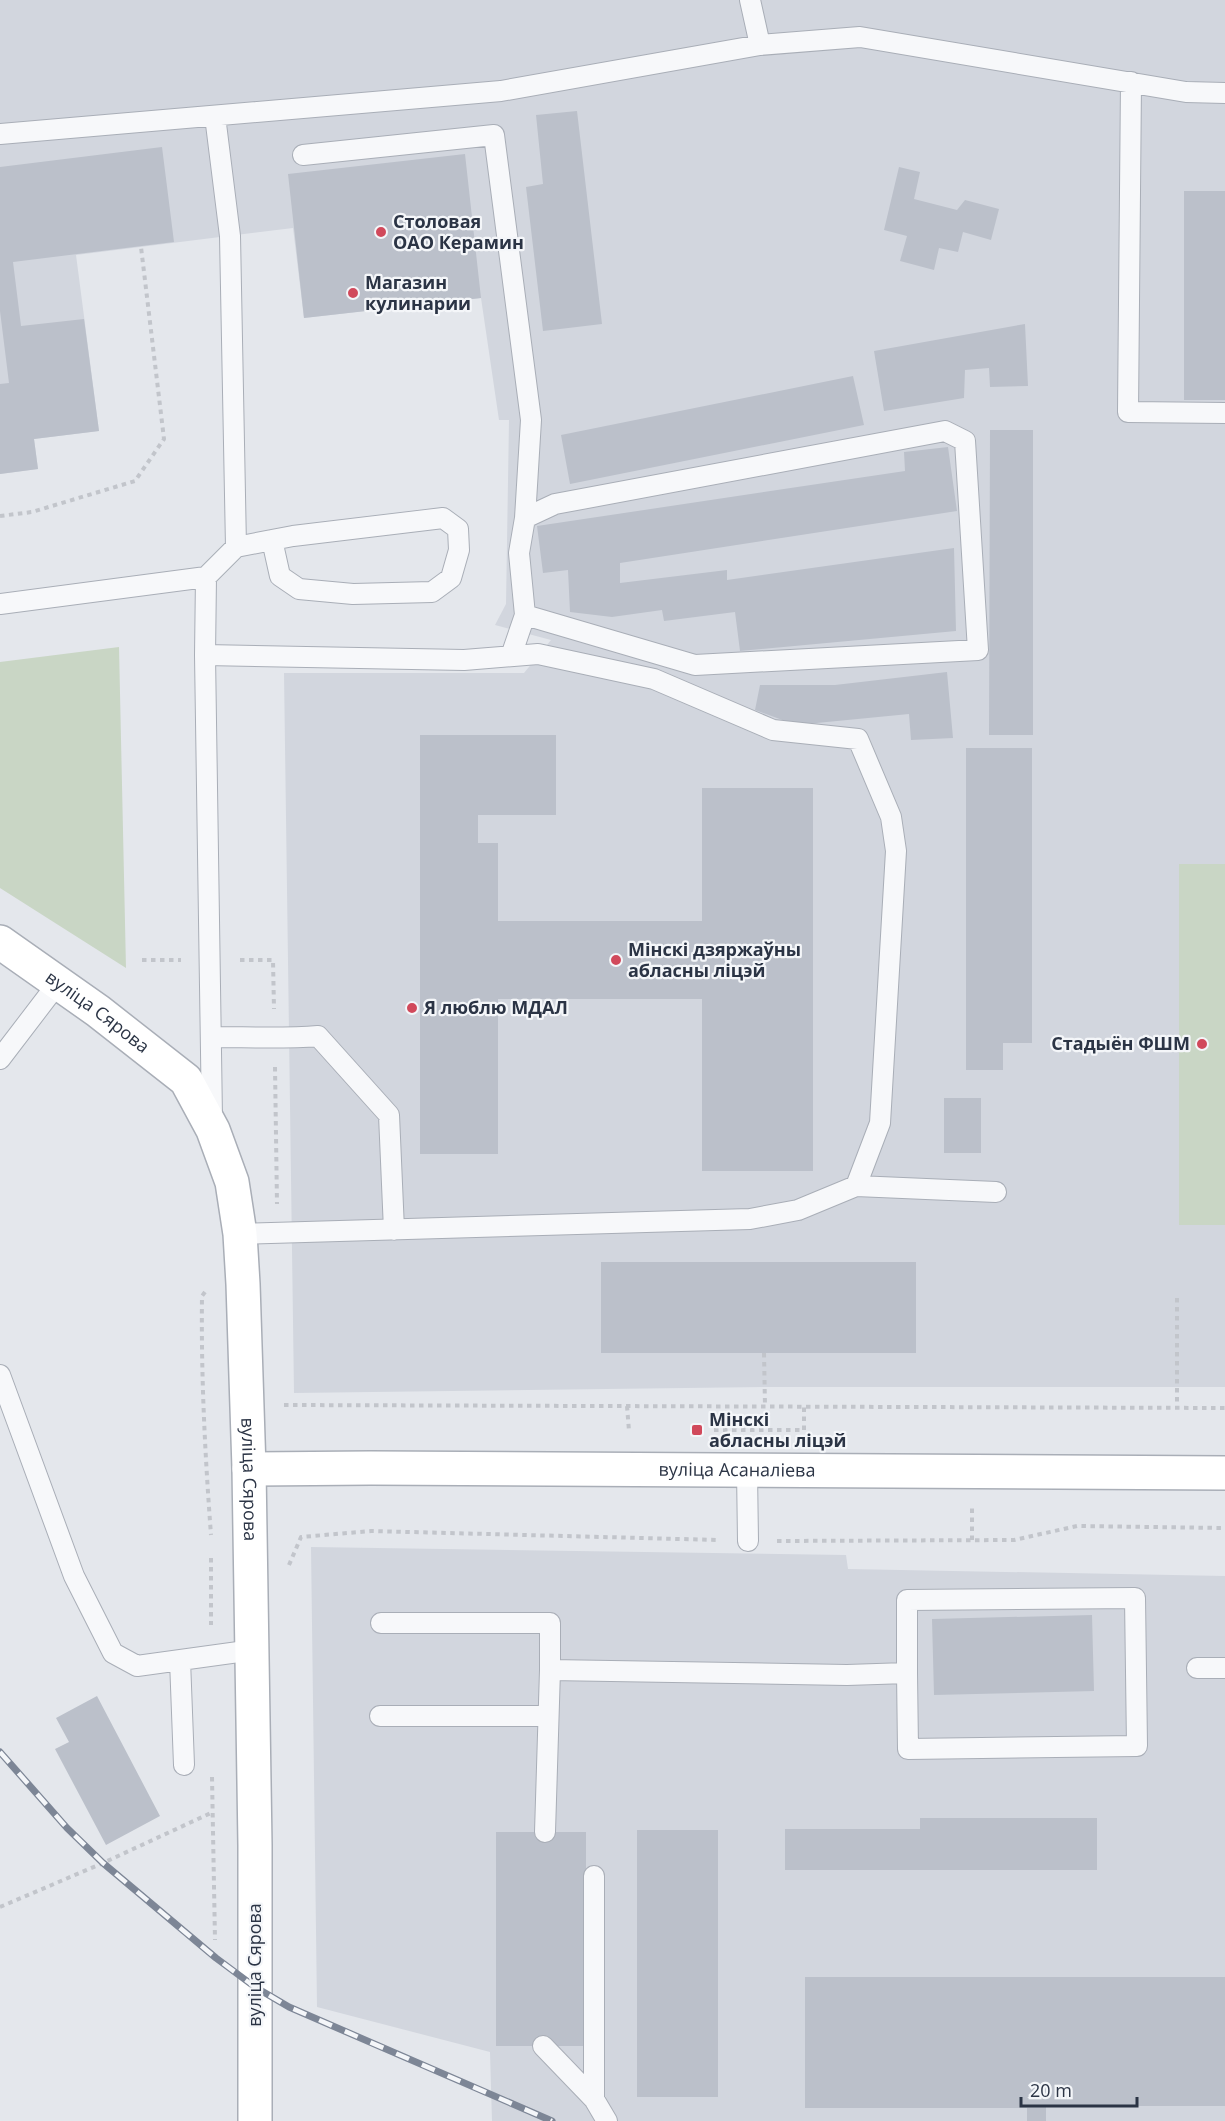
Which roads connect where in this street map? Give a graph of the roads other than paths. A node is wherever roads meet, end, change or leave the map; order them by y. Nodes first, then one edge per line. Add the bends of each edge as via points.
1 (750, 0) edge
2 (760, 45) junction
3 (1131, 82) junction
4 (1225, 93) edge
5 (214, 116) junction
6 (0, 134) edge
7 (303, 156) dead end
8 (1225, 413) edge
9 (525, 518) junction
10 (272, 540) junction
11 (236, 547) junction
12 (206, 577) junction
13 (0, 604) edge
14 (525, 615) junction
15 (205, 655) junction
16 (511, 656) junction
17 (0, 942) edge
18 (58, 983) junction
19 (211, 1038) junction
20 (0, 1059) edge
21 (213, 1130) junction
22 (856, 1186) junction
23 (996, 1192) dead end
24 (394, 1230) junction
25 (240, 1234) junction
26 (0, 1375) edge
27 (249, 1469) junction
28 (747, 1471) junction
29 (1225, 1473) edge
30 (748, 1541) road end
31 (381, 1623) dead end
32 (253, 1650) junction
33 (180, 1660) junction
34 (1197, 1668) dead end
35 (1225, 1668) edge
36 (550, 1670) junction
37 (907, 1673) junction
38 (380, 1716) dead end
39 (548, 1716) junction
40 (184, 1766) dead end
41 (544, 1832) dead end
42 (594, 1876) dead end
43 (543, 2046) dead end
44 (594, 2099) junction
45 (255, 2121) edge
46 (607, 2121) edge

1 - 2 lane
2 - 3 lane via 860,37
2 - 5 lane via 501,91
3 - 4 lane via 1186,92
3 - 8 lane via 1128,412
5 - 6 lane
5 - 11 lane via 230,236
7 - 9 lane via 494,135 531,420
9 - 14 lane via 519,553
9 - 14 lane via 555,504 945,431 965,441 978,650 695,665
10 - 10 lane via 443,518 458,529 459,550 451,578 432,592 353,594 299,589 280,576
10 - 11 lane
11 - 12 lane
12 - 13 lane
12 - 15 lane
14 - 16 lane
15 - 16 lane via 464,660
15 - 19 lane
16 - 22 lane via 538,654 654,679 773,729 858,739 891,817 896,852 880,1123
17 - 18 street, вуліца Сярова
18 - 20 lane
18 - 21 street, вуліца Сярова via 186,1080
19 - 21 lane
19 - 24 lane via 318,1036 388,1115
21 - 25 street, вуліца Сярова via 232,1182
22 - 23 lane
22 - 24 lane via 798,1210 750,1219
24 - 25 lane
25 - 27 street, вуліца Сярова
26 - 33 lane via 74,1576 113,1653 136,1666
27 - 28 street, вуліца Асаналіева
27 - 32 street, вуліца Сярова
28 - 29 street, вуліца Асаналіева
28 - 30 lane
31 - 36 lane via 550,1623
32 - 33 lane
32 - 45 street, вуліца Сярова
33 - 40 lane
34 - 35 lane
36 - 37 lane
36 - 39 lane
37 - 37 lane via 908,1749 1137,1746 1135,1598 907,1600
38 - 39 lane
39 - 41 lane
42 - 44 lane
43 - 44 lane
44 - 46 lane

